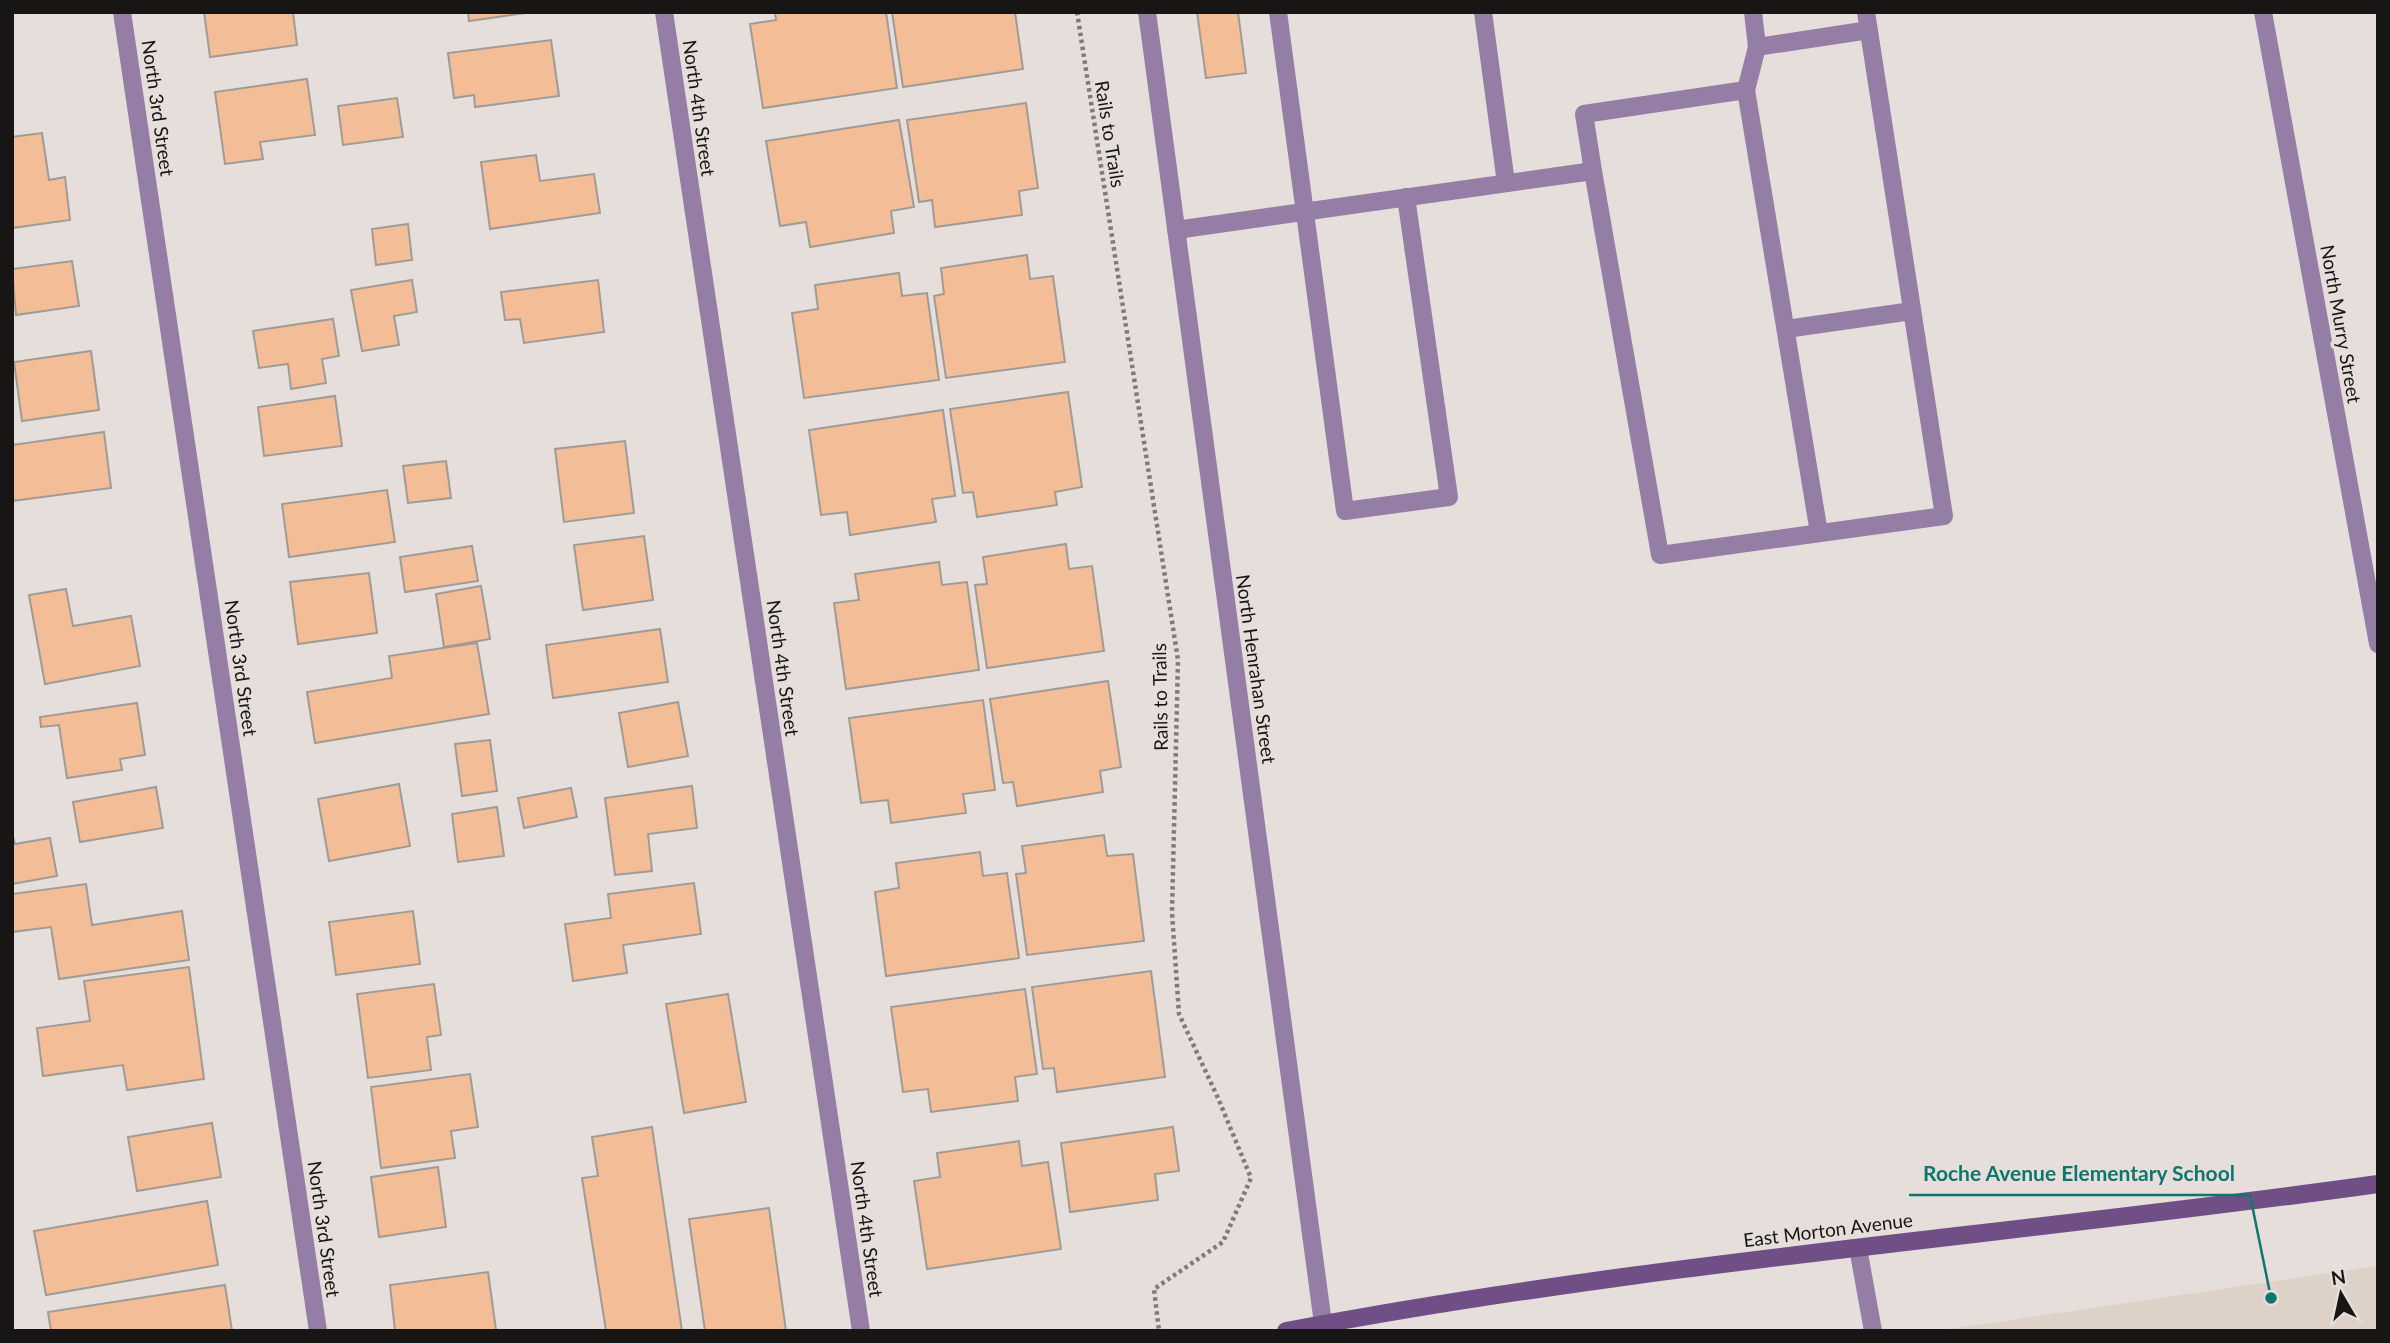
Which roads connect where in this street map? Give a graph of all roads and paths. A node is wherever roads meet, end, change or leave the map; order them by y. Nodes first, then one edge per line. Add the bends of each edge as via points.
1 (122, 12) edge
2 (664, 12) edge
3 (1077, 12) edge
4 (1147, 12) edge
5 (1278, 12) edge
6 (1483, 12) edge
7 (1753, 12) edge
8 (1866, 12) edge
9 (2263, 12) edge
10 (1869, 30) junction
11 (1757, 47) junction
12 (1746, 90) junction
13 (1593, 171) junction
14 (1506, 183) junction
15 (1406, 197) junction
16 (1304, 211) junction
17 (1176, 230) junction
18 (1912, 311) junction
19 (1786, 329) junction
20 (1819, 533) junction
21 (2378, 644) edge
22 (2378, 1184) edge
23 (1858, 1248) junction
24 (1323, 1327) edge
25 (318, 1331) edge
26 (861, 1331) edge
27 (1159, 1331) edge
28 (1286, 1331) edge
29 (1873, 1331) edge

1 - 25 street, North 3rd Street
2 - 26 street, North 4th Street
3 - 27 path, Rails to Trails via 1178,660 1171,913 1179,1014 1251,1178 1223,1242 1154,1289
4 - 17 street, North Henrahan Street
5 - 16 street
6 - 14 street
7 - 11 street
8 - 10 street
9 - 21 street, North Murry Street
10 - 11 street
10 - 18 street
11 - 12 street
12 - 13 street via 1584,114
12 - 19 street
13 - 14 street
13 - 20 street via 1660,555
14 - 15 street
15 - 16 street
15 - 16 street via 1449,497 1345,511
16 - 17 street
17 - 24 street, North Henrahan Street
18 - 19 street
18 - 20 street via 1944,516
19 - 20 street
22 - 23 main road, East Morton Avenue
23 - 24 main road, East Morton Avenue via 1672,1270
23 - 29 street
24 - 28 main road, East Morton Avenue

